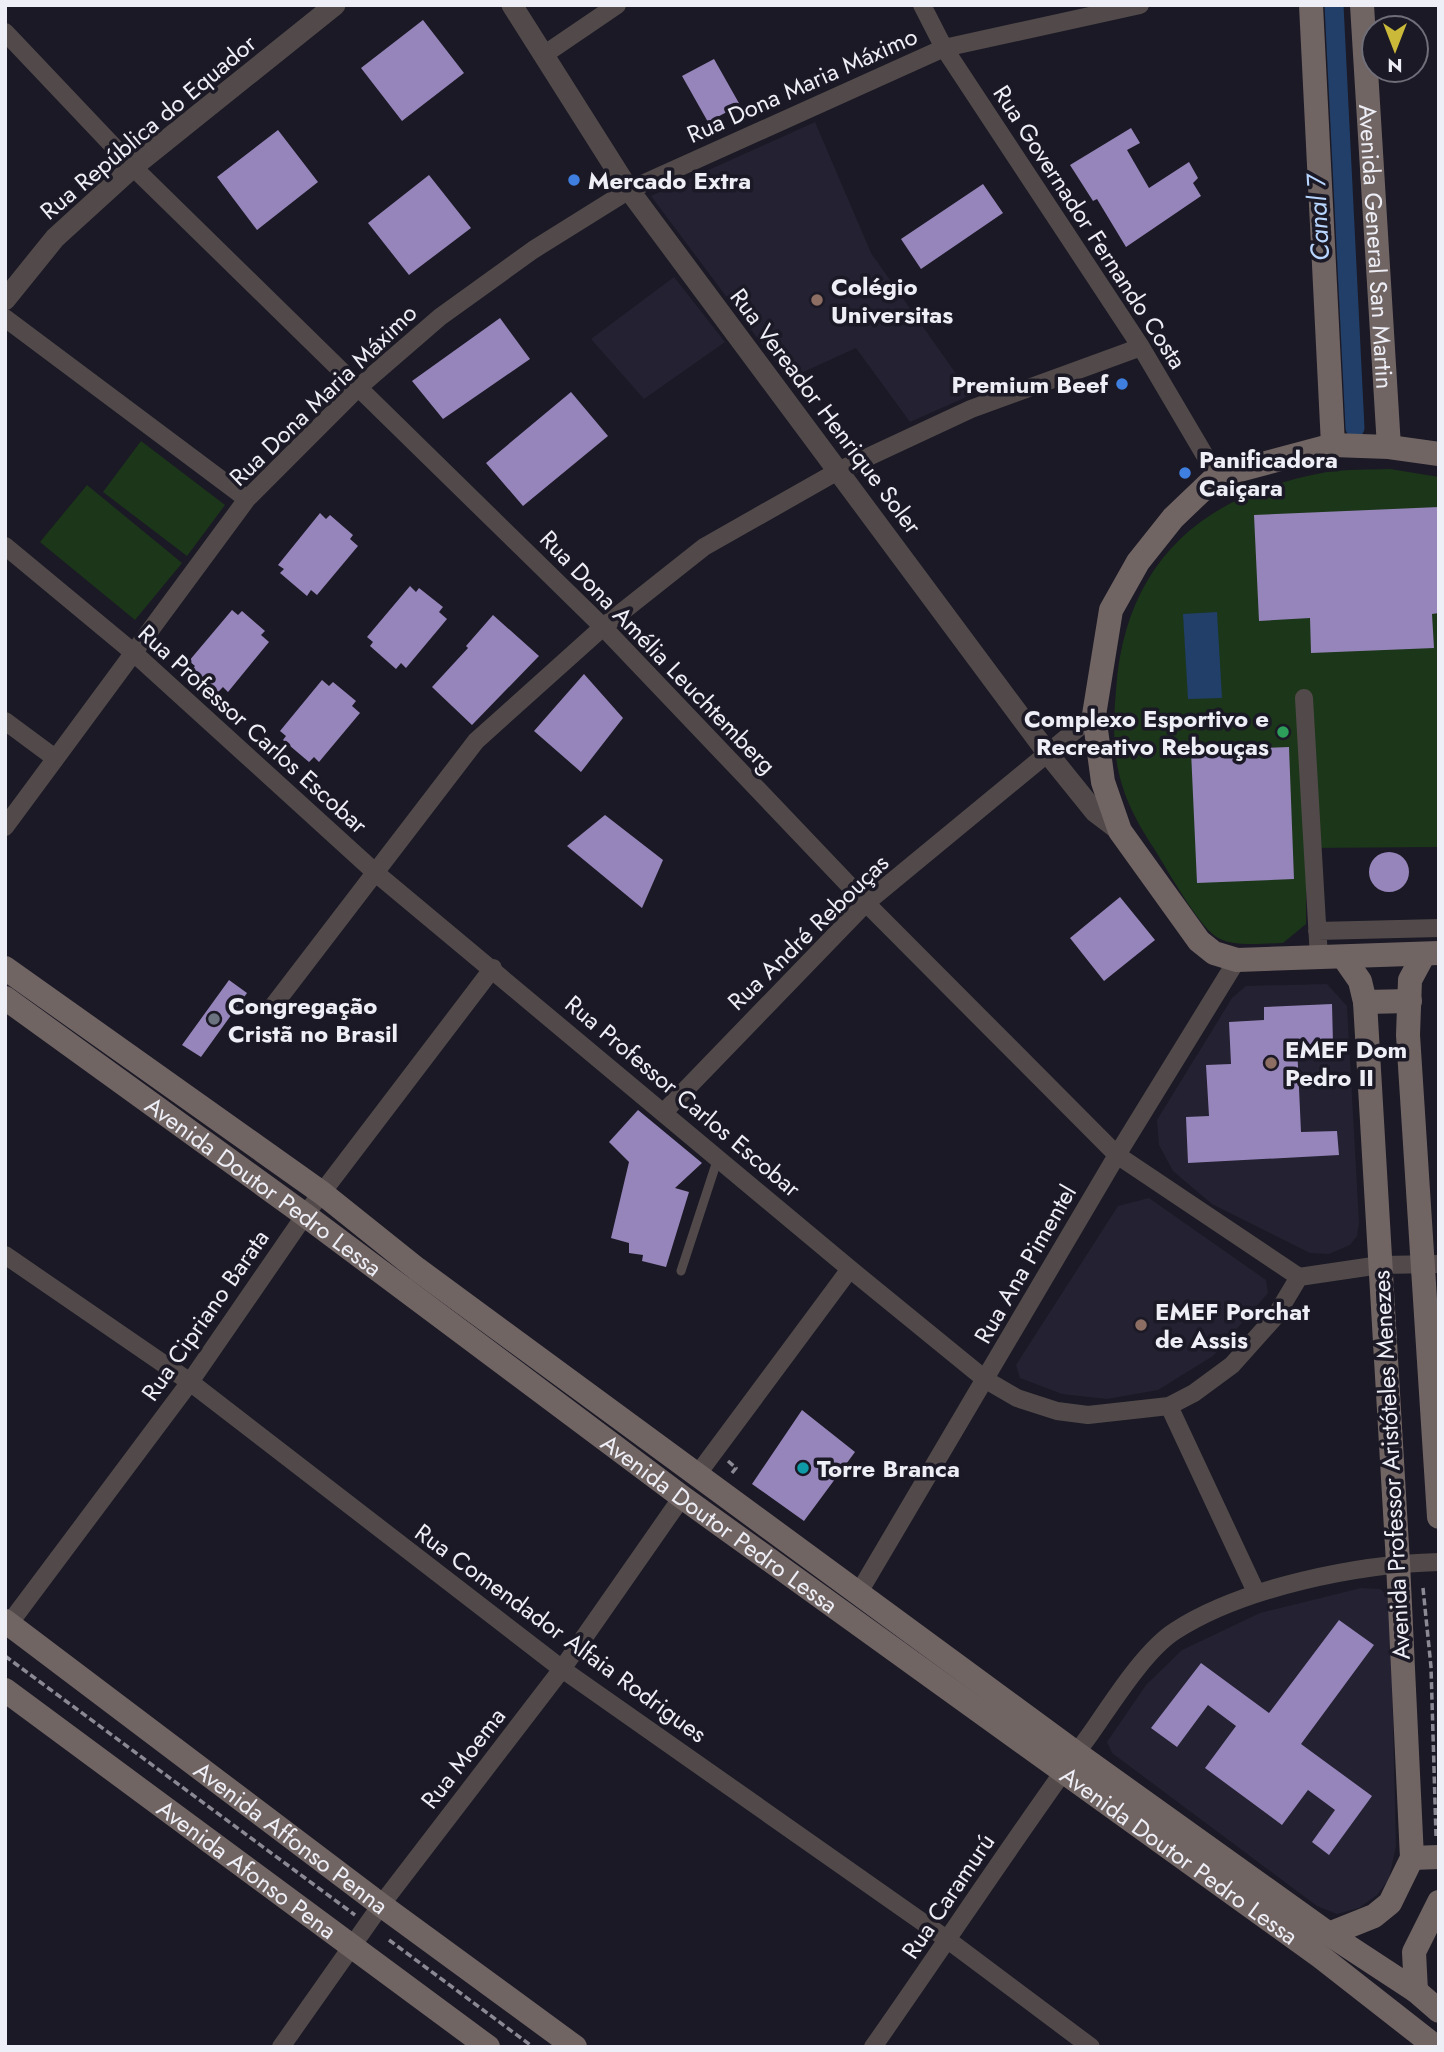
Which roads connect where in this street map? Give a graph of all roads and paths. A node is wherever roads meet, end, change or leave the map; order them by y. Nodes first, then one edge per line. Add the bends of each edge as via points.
1 (512, 5) edge
2 (617, 5) edge
3 (922, 5) edge
4 (1140, 5) edge
5 (1311, 5) edge
6 (1362, 5) edge
7 (330, 7) edge
8 (5, 32) edge
9 (944, 48) junction
10 (545, 54) junction
11 (133, 167) junction
12 (629, 190) junction
13 (5, 300) edge
14 (5, 318) edge
15 (1141, 347) junction
16 (359, 387) junction
17 (1334, 445) junction
18 (1389, 447) junction
19 (1439, 454) edge
20 (838, 471) junction
21 (1217, 476) junction
22 (247, 499) junction
23 (5, 546) edge
24 (603, 627) junction
25 (134, 653) junction
26 (1304, 698) dead end
27 (1094, 715) junction
28 (5, 721) edge
29 (1049, 755) junction
30 (55, 758) junction
31 (5, 827) edge
32 (1120, 831) junction
33 (377, 874) junction
34 (866, 903) junction
35 (1439, 929) edge
36 (1317, 930) junction
37 (1431, 953) edge
38 (1319, 958) junction
39 (1344, 958) junction
40 (1237, 960) junction
41 (5, 968) edge
42 (494, 968) junction
43 (5, 998) edge
44 (1410, 1001) junction
45 (1365, 1002) junction
46 (273, 1006) dead end
47 (663, 1113) junction
48 (1117, 1155) junction
49 (718, 1158) junction
50 (322, 1193) junction
51 (305, 1215) junction
52 (5, 1255) edge
53 (1430, 1264) edge
54 (1380, 1265) junction
55 (850, 1269) junction
56 (681, 1271) dead end
57 (1299, 1277) junction
58 (1432, 1327) edge
59 (986, 1380) junction
60 (190, 1382) junction
61 (1169, 1406) junction
62 (696, 1475) junction
63 (682, 1497) junction
64 (1439, 1517) edge
65 (1439, 1562) edge
66 (1398, 1563) junction
67 (1256, 1592) junction
68 (858, 1594) junction
69 (7, 1623) edge
70 (5, 1656) edge
71 (562, 1669) junction
72 (5, 1690) edge
73 (1069, 1763) junction
74 (1439, 1857) edge
75 (1412, 1858) junction
76 (1439, 1902) edge
77 (374, 1914) junction
78 (1329, 1934) junction
79 (948, 1940) junction
80 (351, 1946) junction
81 (1416, 1991) junction
82 (1439, 2011) edge
83 (1430, 2041) edge
84 (282, 2047) edge
85 (488, 2047) edge
86 (533, 2047) edge
87 (575, 2047) edge
88 (873, 2047) edge
89 (1091, 2047) edge

1 - 10 street, Rua Vereador Henrique Soler
2 - 10 street
3 - 9 street, Rua Governador Fernando Costa
4 - 9 street, Rua Dona Maria Máximo
5 - 17 main road, Avenida General San Martin
6 - 18 main road, Avenida General San Martin
7 - 11 street, Rua República do Equador
8 - 11 street, Rua Dona Amélia Leuchtemberg
9 - 12 street, Rua Dona Maria Máximo
9 - 15 street, Rua Governador Fernando Costa
10 - 12 street, Rua Vereador Henrique Soler
11 - 13 street, Rua República do Equador via 55,238
11 - 16 street, Rua Dona Amélia Leuchtemberg
12 - 16 street, Rua Dona Maria Máximo via 533,250 440,317
12 - 20 street, Rua Vereador Henrique Soler
14 - 22 street
15 - 20 street via 971,409
15 - 21 street, Rua Governador Fernando Costa
16 - 22 street, Rua Dona Maria Máximo
16 - 24 street, Rua Dona Amélia Leuchtemberg
17 - 18 main road
17 - 21 main road
18 - 19 main road
20 - 24 street via 704,547
20 - 29 street, Rua Vereador Henrique Soler
21 - 27 main road via 1172,518 1138,562 1111,610
22 - 25 street, Rua Dona Maria Máximo
23 - 25 street, Rua Professor Carlos Escobar
24 - 33 street via 476,741
24 - 34 street, Rua Dona Amélia Leuchtemberg
25 - 30 street, Rua Dona Maria Máximo
25 - 33 street, Rua Professor Carlos Escobar
26 - 36 street
27 - 29 street, Rua André Rebouças
27 - 32 main road via 1103,782
28 - 30 street
29 - 32 street, Rua Vereador Henrique Soler via 1095,811
29 - 34 street, Rua André Rebouças
30 - 31 street, Rua Dona Maria Máximo
32 - 40 main road via 1199,941 1214,953
33 - 42 street, Rua Professor Carlos Escobar
33 - 46 street
34 - 47 street, Rua André Rebouças
34 - 48 street, Rua Dona Amélia Leuchtemberg
35 - 36 street
36 - 38 street
37 - 39 main road
37 - 44 main road, Avenida Professor Aristóteles Menezes via 1410,980
38 - 39 main road
38 - 40 main road
39 - 45 main road, Avenida Professor Aristóteles Menezes via 1360,981
40 - 48 street, Rua Ana Pimentel
41 - 50 main road, Avenida Doutor Pedro Lessa
42 - 47 street, Rua Professor Carlos Escobar
42 - 50 street, Rua Cipriano Barata
43 - 51 main road, Avenida Doutor Pedro Lessa
44 - 45 main road
44 - 53 main road, Avenida Professor Aristóteles Menezes via 1410,1075
45 - 54 main road, Avenida Professor Aristóteles Menezes
47 - 49 street, Rua Professor Carlos Escobar
48 - 57 street, Rua Dona Amélia Leuchtemberg
48 - 59 street, Rua Ana Pimentel
49 - 55 street, Rua Professor Carlos Escobar
49 - 56 lane
50 - 51 street, Rua Cipriano Barata
50 - 62 main road, Avenida Doutor Pedro Lessa
51 - 60 street, Rua Cipriano Barata
51 - 63 main road, Avenida Doutor Pedro Lessa
52 - 60 street, Rua Comendador Alfaia Rodrigues
53 - 54 street
53 - 58 main road, Avenida Professor Aristóteles Menezes
54 - 57 street
54 - 66 main road, Avenida Professor Aristóteles Menezes
55 - 59 street, Rua Professor Carlos Escobar
55 - 62 street
57 - 61 street, Rua Professor Carlos Escobar via 1275,1317 1240,1357 1194,1394
58 - 64 main road, Avenida Professor Aristóteles Menezes
59 - 61 street, Rua Professor Carlos Escobar via 1017,1398 1057,1411 1088,1415
59 - 68 street, Rua Ana Pimentel
60 - 69 street, Rua Cipriano Barata
60 - 71 street, Rua Comendador Alfaia Rodrigues
61 - 67 street
62 - 68 main road, Avenida Doutor Pedro Lessa
63 - 71 street, Rua Moema
63 - 73 main road, Avenida Doutor Pedro Lessa
65 - 66 street, Rua Caramurú
66 - 67 street, Rua Caramurú
66 - 75 main road, Avenida Professor Aristóteles Menezes
67 - 73 street, Rua Caramurú via 1173,1632 1134,1673
68 - 73 main road, Avenida Doutor Pedro Lessa
69 - 77 main road, Avenida Affonso Penna
70 - 77 path
71 - 77 street, Rua Moema
71 - 79 street, Rua Comendador Alfaia Rodrigues
72 - 80 main road, Avenida Afonso Pena
73 - 78 main road, Avenida Doutor Pedro Lessa
73 - 79 street, Rua Caramurú
73 - 83 main road, Avenida Doutor Pedro Lessa
74 - 75 main road
75 - 78 main road, Avenida Professor Aristóteles Menezes via 1390,1903 1365,1920
76 - 81 main road via 1414,1952
77 - 80 street, Rua Moema
77 - 86 path
77 - 87 main road, Avenida Affonso Penna
78 - 81 main road, Avenida Doutor Pedro Lessa
79 - 88 street, Rua Caramurú
79 - 89 street, Rua Comendador Alfaia Rodrigues
80 - 84 street, Rua Moema
80 - 85 main road, Avenida Afonso Pena
81 - 82 main road, Avenida Doutor Pedro Lessa

